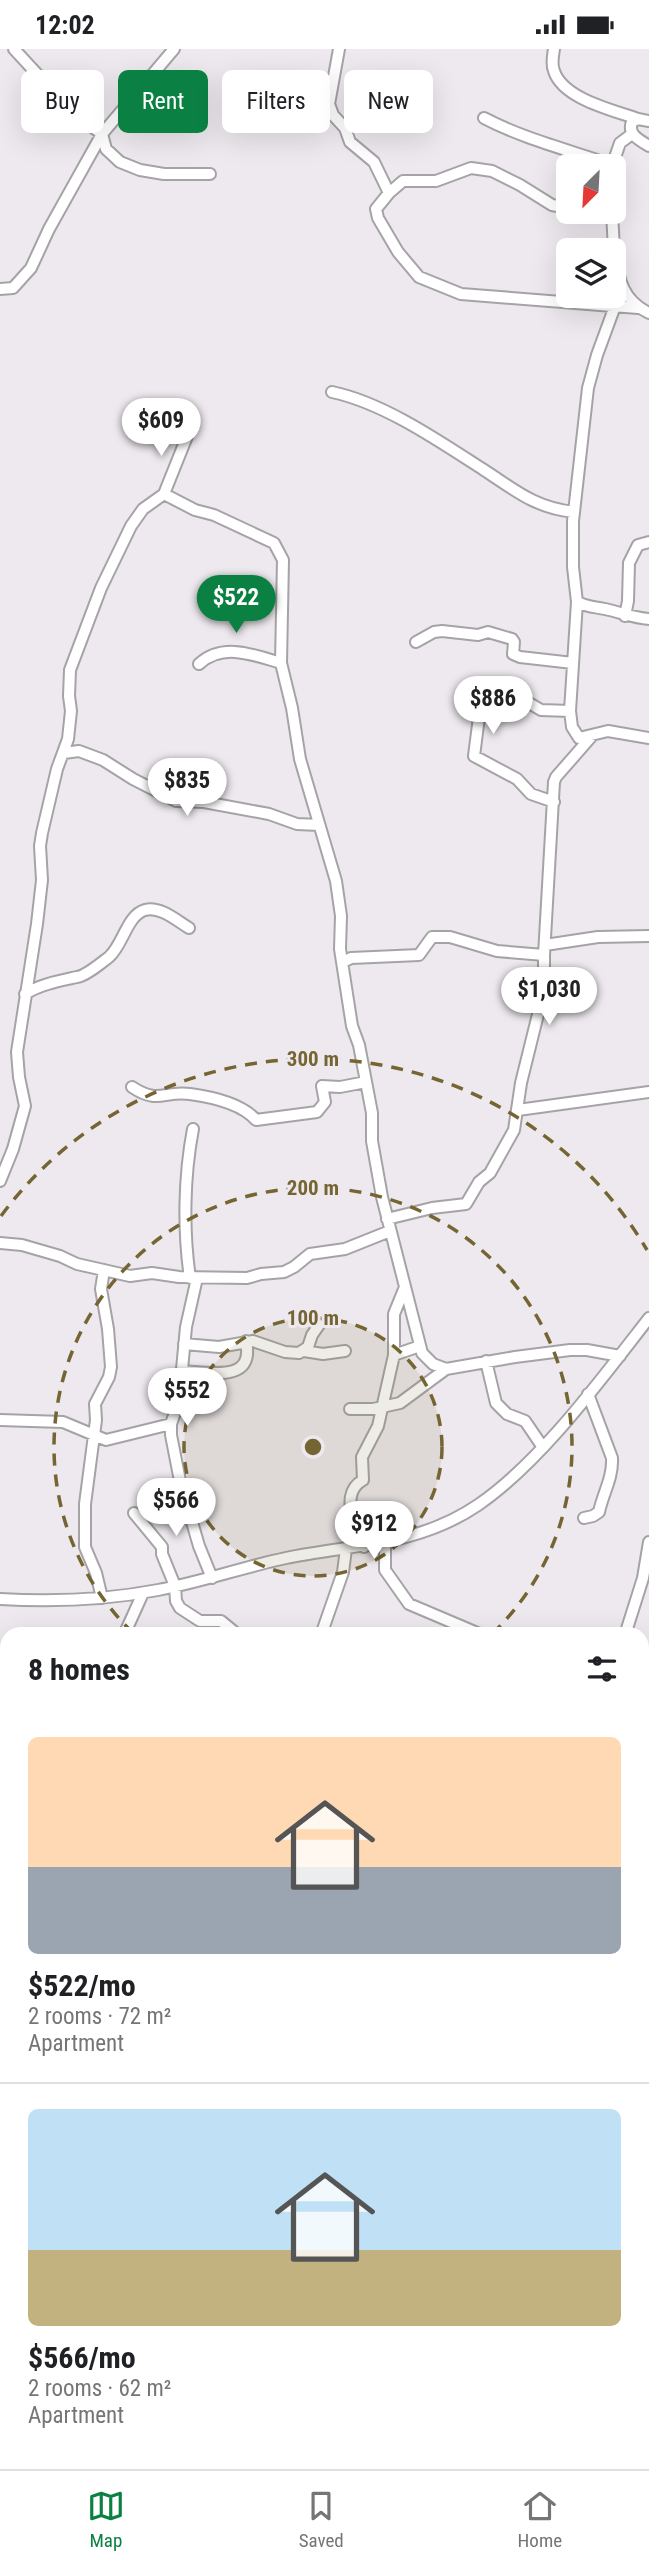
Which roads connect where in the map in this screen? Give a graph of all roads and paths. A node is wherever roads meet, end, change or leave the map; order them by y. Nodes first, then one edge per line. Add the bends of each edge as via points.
1 (15, 49) edge
2 (174, 49) edge
3 (338, 49) edge
4 (554, 49) edge
5 (484, 118) dead end
6 (643, 120) edge
7 (102, 134) junction
8 (632, 134) junction
9 (649, 145) edge
10 (575, 154) edge
11 (616, 154) edge
12 (210, 174) dead end
13 (388, 193) junction
14 (556, 206) edge
15 (0, 289) edge
16 (626, 297) edge
17 (556, 302) edge
18 (614, 308) edge
19 (626, 308) edge
20 (644, 310) edge
21 (332, 392) dead end
22 (188, 434) dead end
23 (164, 494) junction
24 (574, 512) junction
25 (649, 541) edge
26 (578, 602) junction
27 (625, 616) junction
28 (649, 619) edge
29 (416, 642) dead end
30 (281, 663) junction
31 (573, 663) junction
32 (199, 664) dead end
33 (570, 711) junction
34 (591, 737) junction
35 (649, 738) edge
36 (64, 753) junction
37 (554, 802) junction
38 (318, 825) junction
39 (189, 928) dead end
40 (649, 936) edge
41 (545, 950) junction
42 (343, 963) junction
43 (25, 994) junction
44 (366, 1082) junction
45 (132, 1087) dead end
46 (649, 1092) edge
47 (518, 1110) junction
48 (193, 1129) dead end
49 (0, 1181) edge
50 (387, 1219) junction
51 (390, 1231) junction
52 (0, 1243) edge
53 (104, 1270) junction
54 (194, 1278) junction
55 (405, 1287) junction
56 (649, 1318) edge
57 (319, 1325) dead end
58 (246, 1341) junction
59 (184, 1344) junction
60 (419, 1346) junction
61 (304, 1351) junction
62 (345, 1352) dead end
63 (394, 1355) junction
64 (620, 1356) junction
65 (486, 1361) junction
66 (446, 1369) junction
67 (181, 1371) junction
68 (588, 1394) junction
69 (383, 1407) junction
70 (350, 1409) dead end
71 (0, 1419) edge
72 (171, 1424) junction
73 (93, 1435) junction
74 (542, 1446) junction
75 (134, 1513) dead end
76 (583, 1518) dead end
77 (649, 1542) edge
78 (385, 1543) junction
79 (364, 1547) junction
80 (346, 1549) junction
81 (212, 1578) junction
82 (175, 1586) junction
83 (143, 1593) junction
84 (102, 1598) junction
85 (0, 1599) edge
86 (205, 1622) junction
87 (128, 1627) edge
88 (209, 1627) edge
89 (228, 1627) edge
90 (324, 1627) edge
91 (463, 1627) edge
92 (628, 1627) edge

1 - 7 street via 74,113
2 - 7 street
3 - 13 street via 329,104 350,142 374,162
4 - 6 street via 554,72 569,90
5 - 10 street
6 - 8 street via 632,122
7 - 12 street via 106,149 120,162 140,170
7 - 15 street via 32,268 13,288
8 - 9 street
8 - 11 street via 620,143
13 - 14 street via 403,181 436,181 471,167 492,171
13 - 17 street via 376,209 378,218 419,277 461,295
16 - 20 street
18 - 24 street via 588,389
19 - 20 street
21 - 24 street via 376,408 438,440 540,506
22 - 23 street
23 - 30 street via 274,543 282,560
23 - 36 street via 136,516 94,604 70,670 71,711
24 - 26 street
25 - 27 street via 638,545 629,563
26 - 27 street
26 - 31 street
27 - 28 street
29 - 31 street via 435,632 488,632 512,639 513,654 520,657
30 - 32 street via 238,651 210,654
30 - 38 street
31 - 33 street
33 - 34 street via 576,736
33 - 37 street via 541,710 524,700 479,717 474,757 517,779 531,794
34 - 35 street via 608,731
34 - 37 street via 556,777
36 - 38 street via 79,751 103,759 176,800 204,801
36 - 43 street via 42,833 42,880
37 - 41 street
38 - 42 street via 334,872
39 - 43 street via 156,909 141,911 111,955 79,978
40 - 41 street via 598,937
41 - 42 street via 497,951 450,937 432,937 419,955 351,958
41 - 47 street via 544,990
42 - 44 street
43 - 49 street via 17,1052 25,1106
44 - 45 street via 322,1086 324,1102 317,1112 256,1121 247,1110 189,1093 158,1097
44 - 50 street
46 - 47 street
47 - 50 street via 510,1137 490,1173 466,1203
48 - 54 street via 187,1183 187,1260
50 - 51 street
51 - 54 street via 345,1249 310,1254 284,1272 247,1278
51 - 55 street
52 - 53 street via 22,1245
53 - 54 street via 130,1276 152,1273
53 - 73 street via 100,1289 111,1367 95,1404
54 - 59 street
55 - 60 street
55 - 63 street via 394,1314
56 - 64 street
57 - 61 street
58 - 59 street via 219,1347
58 - 61 street via 291,1353
58 - 67 street via 249,1355 236,1372
59 - 67 street
60 - 63 street
60 - 66 street via 432,1364
61 - 62 street
63 - 69 street
64 - 65 street via 579,1350
64 - 68 street
65 - 66 street
65 - 74 street via 496,1403 507,1415 525,1421
66 - 69 street via 405,1400
67 - 72 street via 179,1401
68 - 74 street
68 - 76 street via 612,1466 599,1512
69 - 70 street
69 - 79 street via 362,1457 363,1479 350,1493 353,1526 363,1536
71 - 73 street via 63,1422
72 - 73 street via 106,1440
72 - 81 street via 180,1481
73 - 84 street via 85,1547
74 - 78 street via 475,1507 426,1531
75 - 82 street via 162,1547
77 - 92 street
78 - 79 street
78 - 91 street via 384,1570 409,1604
79 - 80 street
80 - 81 street
80 - 90 street
81 - 82 street
82 - 83 street
82 - 86 street via 180,1608
83 - 84 street
83 - 87 street
84 - 85 street
86 - 88 street
86 - 89 street via 221,1621

